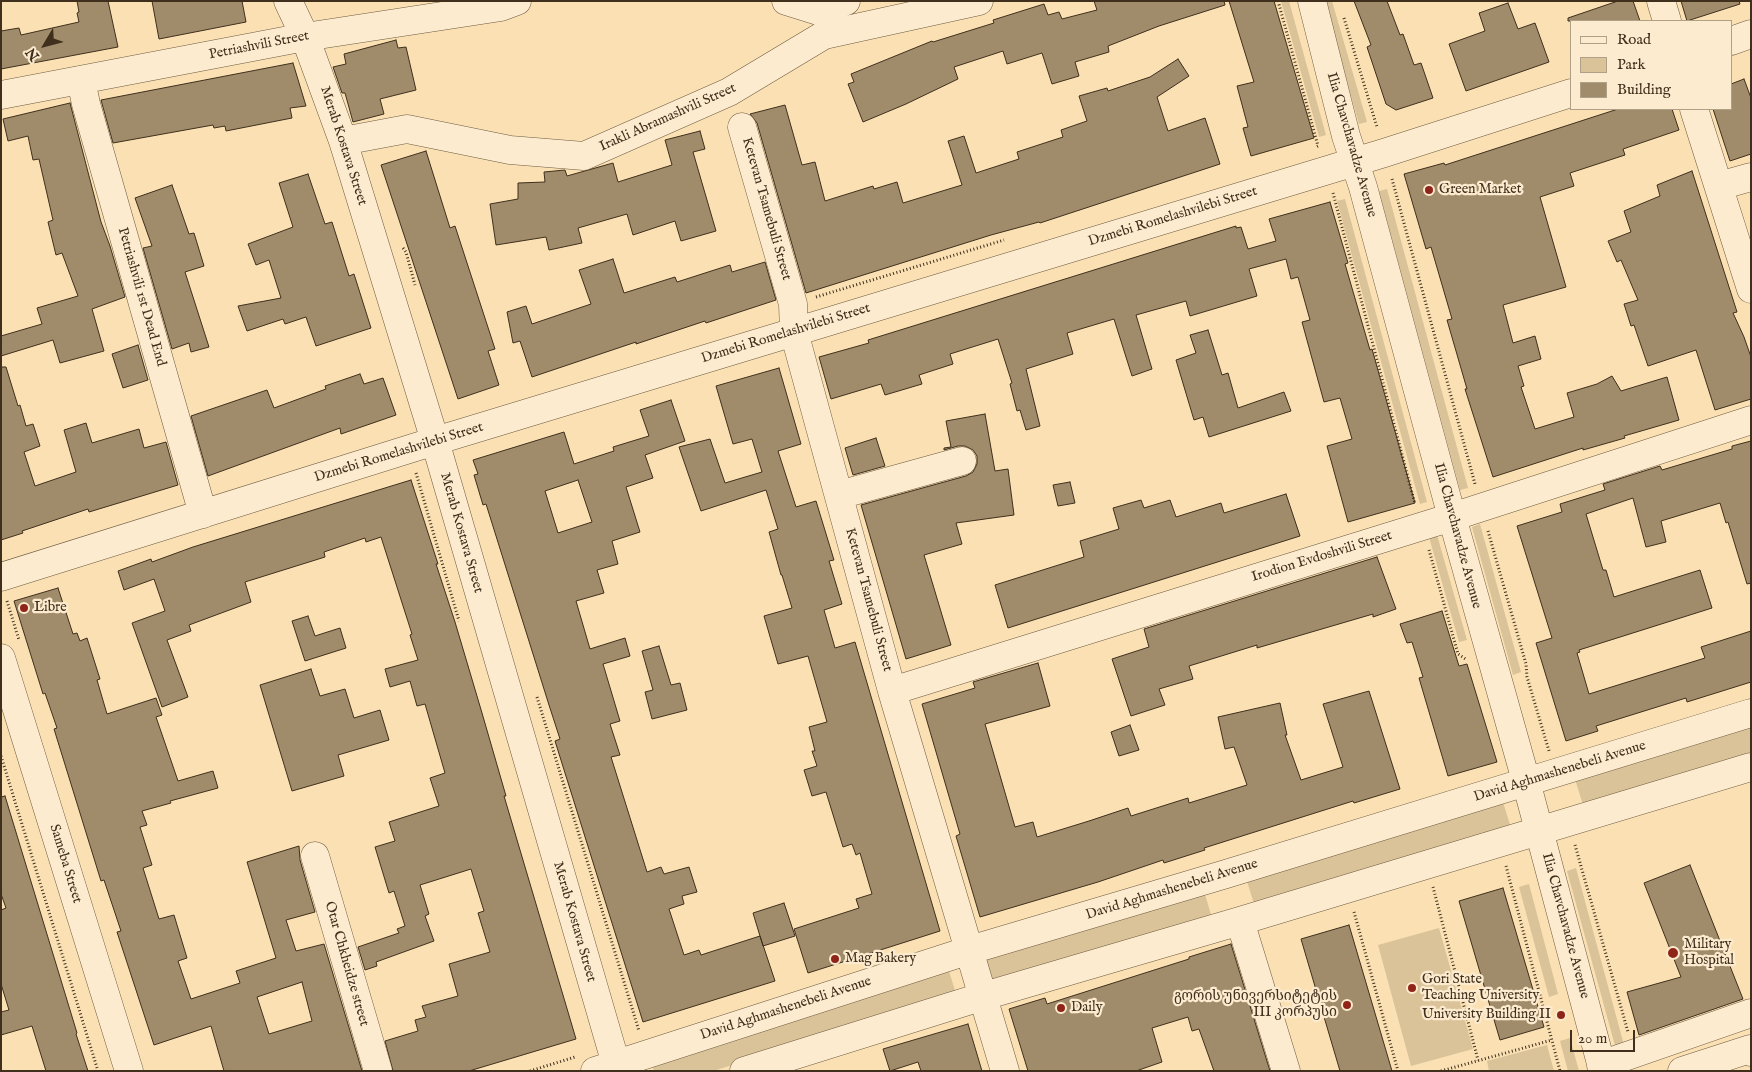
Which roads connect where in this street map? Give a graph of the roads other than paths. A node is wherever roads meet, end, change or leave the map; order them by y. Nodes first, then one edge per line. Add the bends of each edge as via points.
1 (288, 1) edge
2 (517, 1) edge
3 (786, 1) edge
4 (846, 1) edge
5 (979, 1) edge
6 (1312, 1) edge
7 (1661, 1) edge
8 (1667, 20) edge
9 (1751, 34) edge
10 (305, 36) junction
11 (1732, 41) edge
12 (81, 80) junction
13 (1570, 93) edge
14 (1, 95) edge
15 (1694, 110) edge
16 (742, 127) dead end
17 (343, 140) junction
18 (1354, 161) junction
19 (1751, 177) edge
20 (1719, 186) junction
21 (1751, 289) edge
22 (794, 332) junction
23 (1751, 420) edge
24 (435, 441) junction
25 (962, 461) dead end
26 (839, 495) junction
27 (203, 514) junction
28 (1452, 517) junction
29 (1, 577) edge
30 (1, 658) edge
31 (892, 691) junction
32 (1751, 713) edge
33 (1751, 767) edge
34 (1526, 783) junction
35 (1539, 830) junction
36 (315, 856) dead end
37 (1240, 921) junction
38 (970, 950) junction
39 (984, 996) junction
40 (1751, 1013) edge
41 (1670, 1041) junction
42 (1751, 1052) edge
43 (1602, 1068) edge
44 (610, 1069) edge
45 (129, 1071) edge
46 (378, 1071) edge
47 (744, 1071) edge
48 (1005, 1071) edge
49 (1286, 1071) edge
50 (1681, 1071) edge

1 - 10 street, Merab Kostava Street
2 - 10 street, Petriashvili Street via 501,7
3 - 4 street via 818,11
5 - 17 street, Irakli Abramashvili Street via 824,34 729,92 584,156 510,150 407,129
6 - 18 street, Ilia Chavchavadze Avenue
7 - 8 street
9 - 11 street
10 - 12 street, Petriashvili Street
10 - 17 street, Merab Kostava Street
12 - 14 street, Petriashvili Street
12 - 27 street, Petriashvili 1st Dead End
13 - 18 street, Dzmebi Romelashvilebi Street
15 - 20 street
16 - 22 street, Ketevan Tsamebuli Street via 793,304
17 - 24 street, Merab Kostava Street
18 - 22 street, Dzmebi Romelashvilebi Street
18 - 28 street, Ilia Chavchavadze Avenue
19 - 20 street
20 - 21 street
22 - 24 street, Dzmebi Romelashvilebi Street
22 - 26 street, Ketevan Tsamebuli Street
23 - 28 street, Irodion Evdoshvili Street
24 - 27 street, Dzmebi Romelashvilebi Street
24 - 44 street, Merab Kostava Street
25 - 26 street
26 - 31 street, Ketevan Tsamebuli Street
27 - 29 street, Dzmebi Romelashvilebi Street
28 - 31 street, Irodion Evdoshvili Street
28 - 34 street, Ilia Chavchavadze Avenue
30 - 45 street, Sameba Street
31 - 38 street, Ketevan Tsamebuli Street
32 - 34 street, David Aghmashenebeli Avenue
33 - 35 street
34 - 35 street, Ilia Chavchavadze Avenue
34 - 38 street, David Aghmashenebeli Avenue
35 - 37 street
35 - 43 street, Ilia Chavchavadze Avenue
36 - 46 street, Otar Chkheidze street
37 - 39 street
37 - 49 street
38 - 39 street, Ketevan Tsamebuli Street
38 - 44 street, David Aghmashenebeli Avenue
39 - 47 street
39 - 48 street, Ketevan Tsamebuli Street
40 - 41 street
41 - 43 street
41 - 50 street
42 - 50 street via 1750,1049

